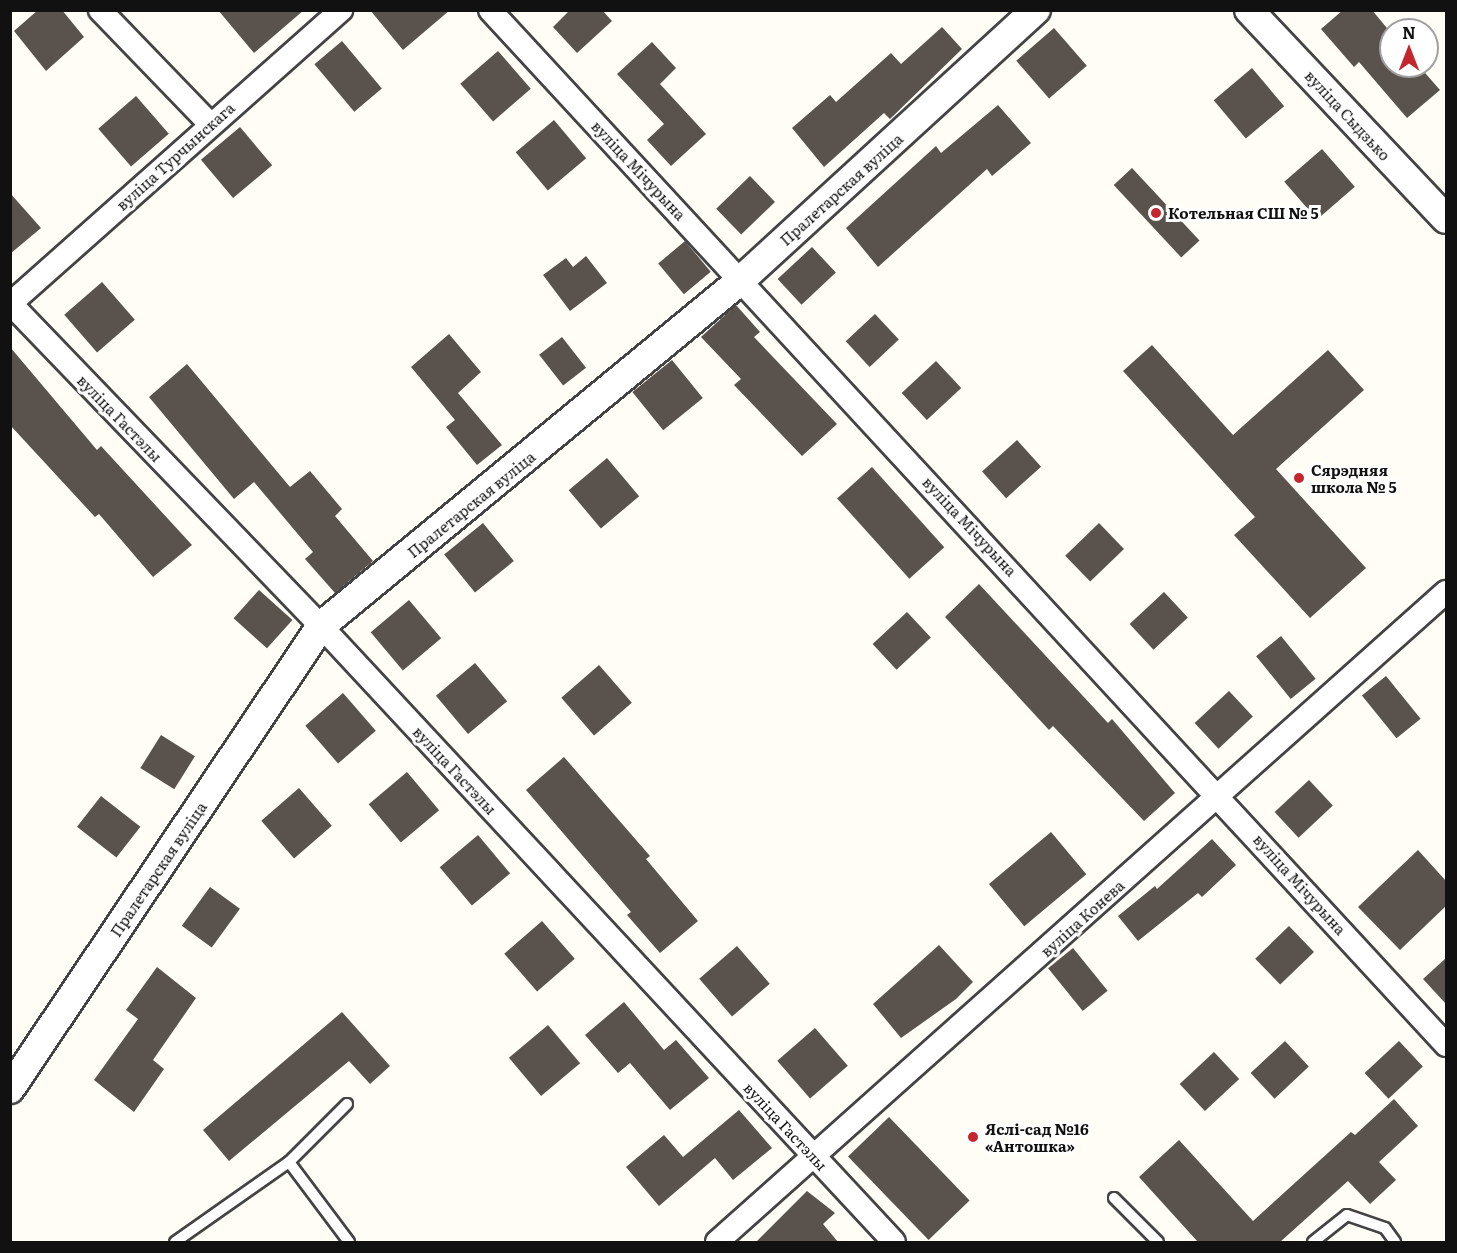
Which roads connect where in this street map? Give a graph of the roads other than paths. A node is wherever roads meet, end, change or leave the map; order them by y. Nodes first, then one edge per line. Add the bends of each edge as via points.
1 (100, 10) edge
2 (341, 10) edge
3 (490, 10) edge
4 (1036, 10) edge
5 (1249, 10) edge
6 (210, 124) junction
7 (1446, 219) edge
8 (741, 280) junction
9 (11, 303) edge
10 (1446, 592) edge
11 (321, 626) junction
12 (1219, 795) junction
13 (1446, 1045) edge
14 (14, 1074) edge
15 (347, 1104) dead end
16 (815, 1158) junction
17 (289, 1162) junction
18 (1114, 1198) dead end
19 (175, 1242) edge
20 (349, 1242) edge
21 (717, 1242) edge
22 (894, 1242) edge
23 (1158, 1242) edge
24 (1313, 1242) edge
25 (1395, 1242) edge

1 - 6 street
2 - 6 street, вуліца Турчынскага
3 - 8 street, вуліца Мічурына
4 - 8 street, Пралетарская вуліца
5 - 7 street, вуліца Сыдзько
6 - 9 street, вуліца Турчынскага
8 - 11 street, Пралетарская вуліца
8 - 12 street, вуліца Мічурына
9 - 11 street, вуліца Гастэлы
10 - 12 street, вуліца Конева
11 - 14 street, Пралетарская вуліца
11 - 16 street, вуліца Гастэлы
12 - 13 street, вуліца Мічурына
12 - 16 street, вуліца Конева
15 - 17 lane
16 - 21 street, вуліца Конева
16 - 22 street, вуліца Гастэлы
17 - 19 lane
17 - 20 lane
18 - 23 lane
24 - 25 lane via 1347,1215 1385,1228

